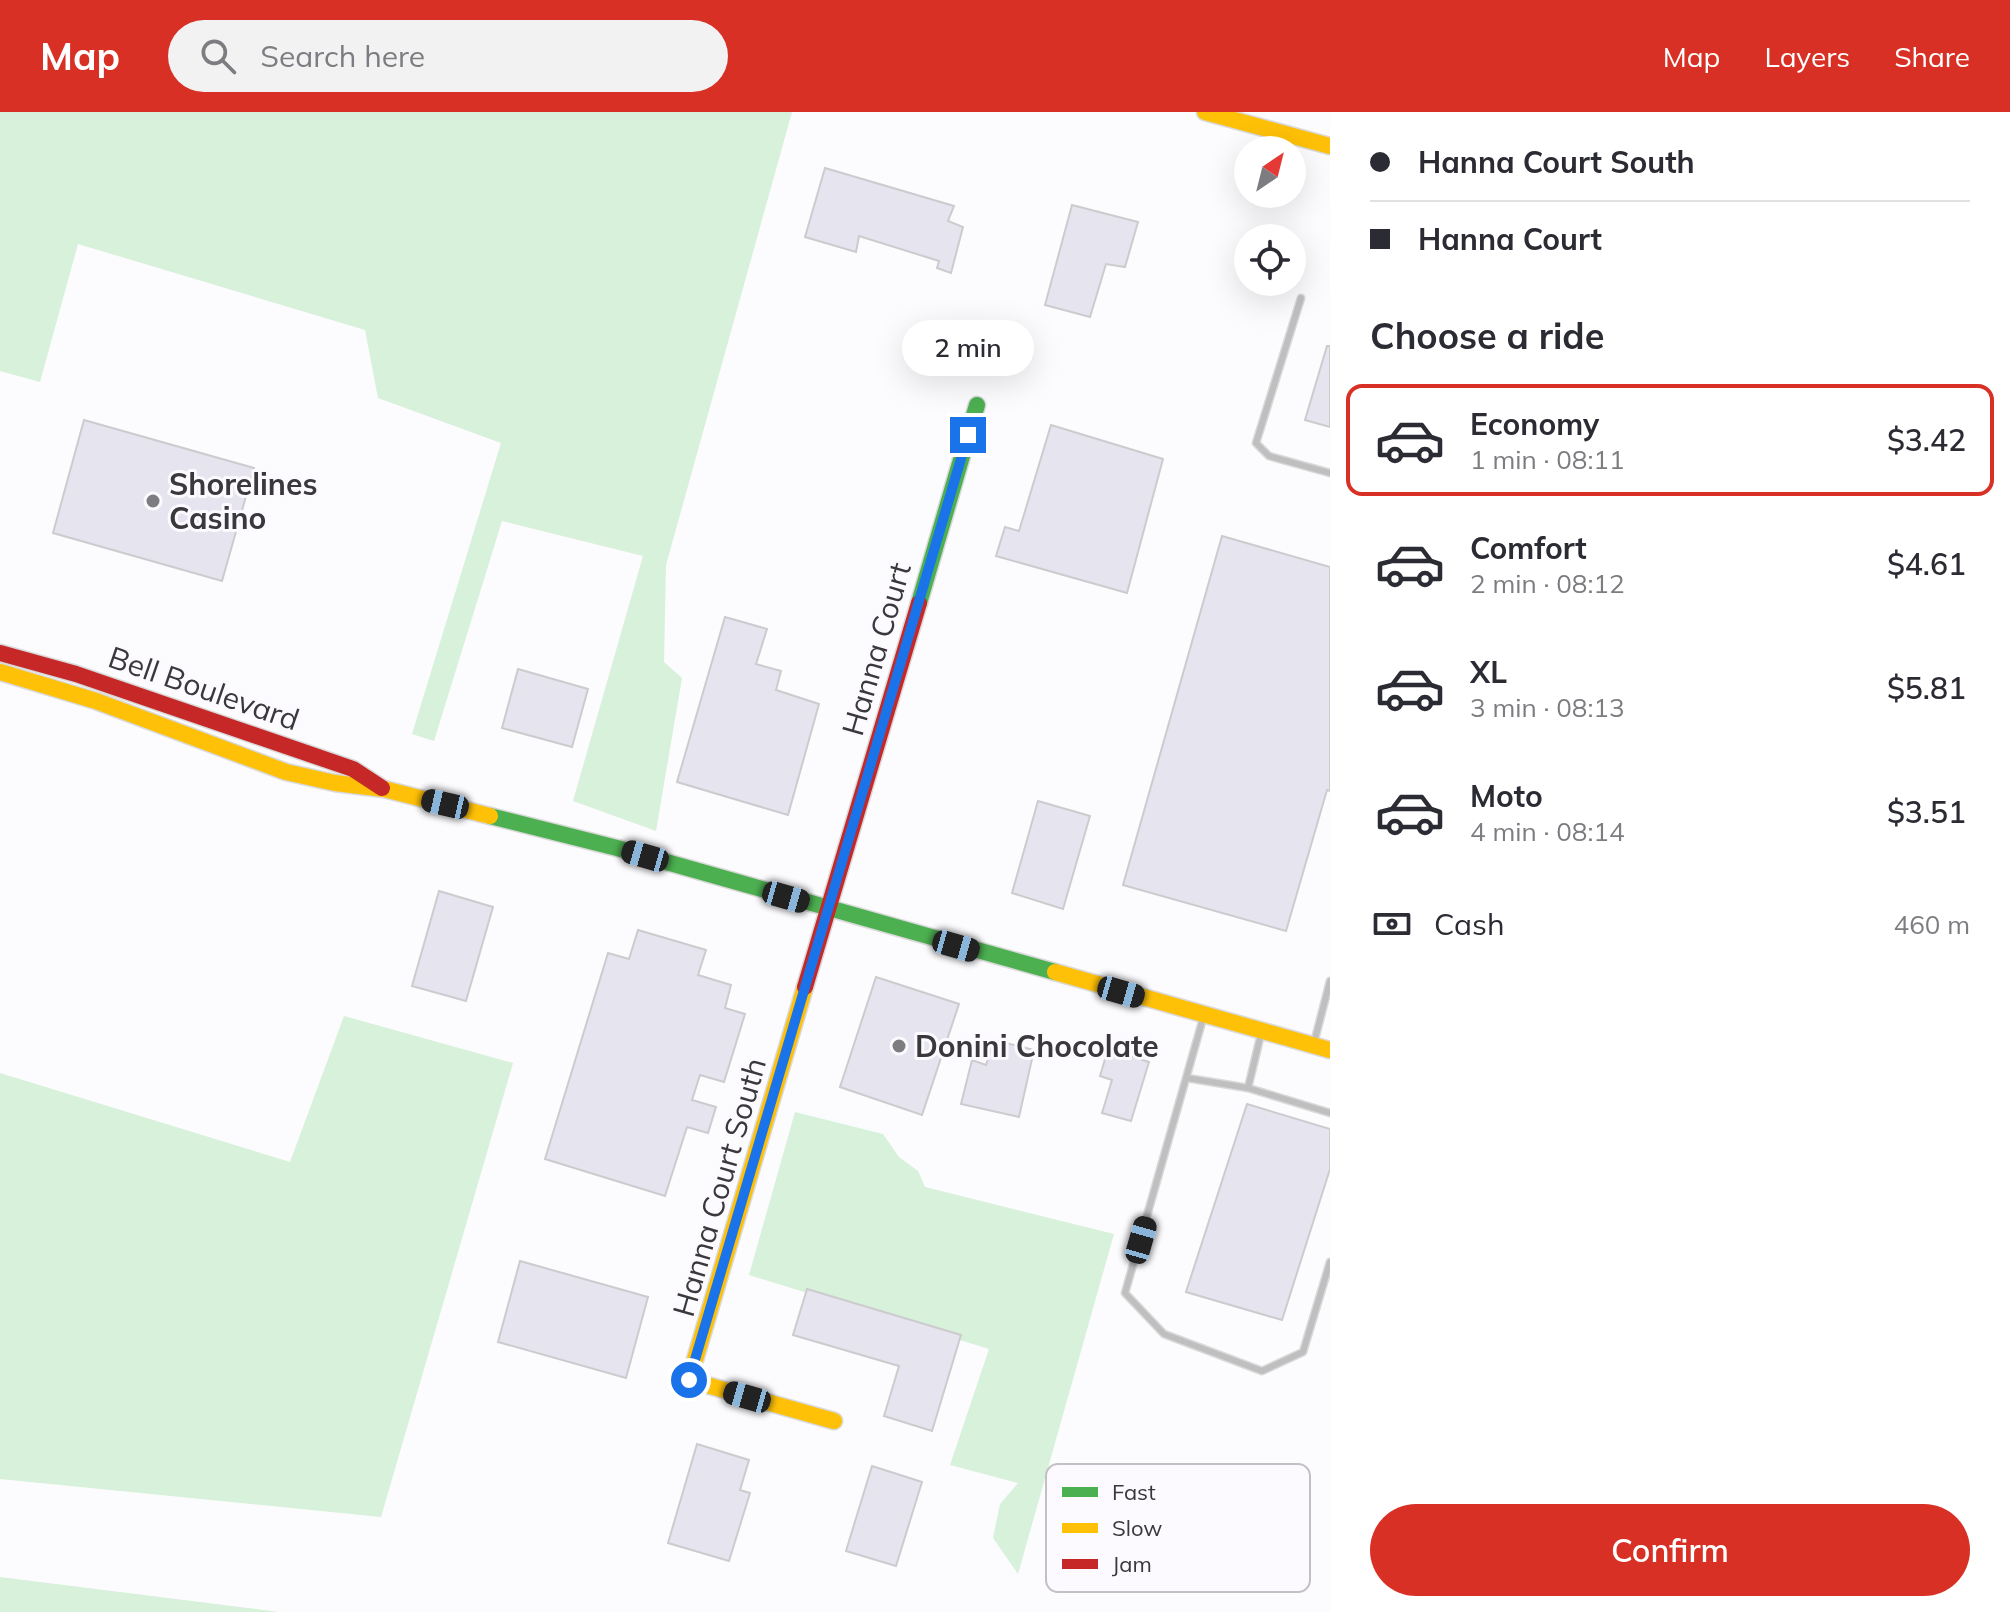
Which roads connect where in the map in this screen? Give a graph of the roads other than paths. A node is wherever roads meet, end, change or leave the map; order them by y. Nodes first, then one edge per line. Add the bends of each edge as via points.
1 (1205, 112) edge
2 (1330, 146) edge
3 (1301, 298) dead end
4 (977, 405) dead end
5 (1330, 473) edge
6 (0, 653) edge
7 (0, 672) edge
8 (384, 789) junction
9 (830, 910) junction
10 (1330, 981) edge
11 (1205, 1015) junction
12 (1262, 1031) junction
13 (1322, 1048) edge
14 (1187, 1078) junction
15 (1248, 1088) junction
16 (1330, 1113) edge
17 (1330, 1262) edge
18 (834, 1421) dead end

1 - 2 main road
3 - 5 lane via 1256,443 1269,456
4 - 9 main road, Hanna Court
6 - 8 main road, Bell Boulevard via 353,769
7 - 8 main road, Bell Boulevard via 299,776 344,787
8 - 9 main road, Bell Boulevard via 617,848
9 - 11 main road, Bell Boulevard
9 - 18 main road, Hanna Court South via 689,1380
10 - 13 lane
11 - 12 main road, Bell Boulevard
11 - 14 lane
12 - 13 main road, Bell Boulevard
12 - 15 lane
14 - 15 lane
14 - 17 lane via 1125,1293 1164,1334 1262,1371 1303,1352
15 - 16 lane

